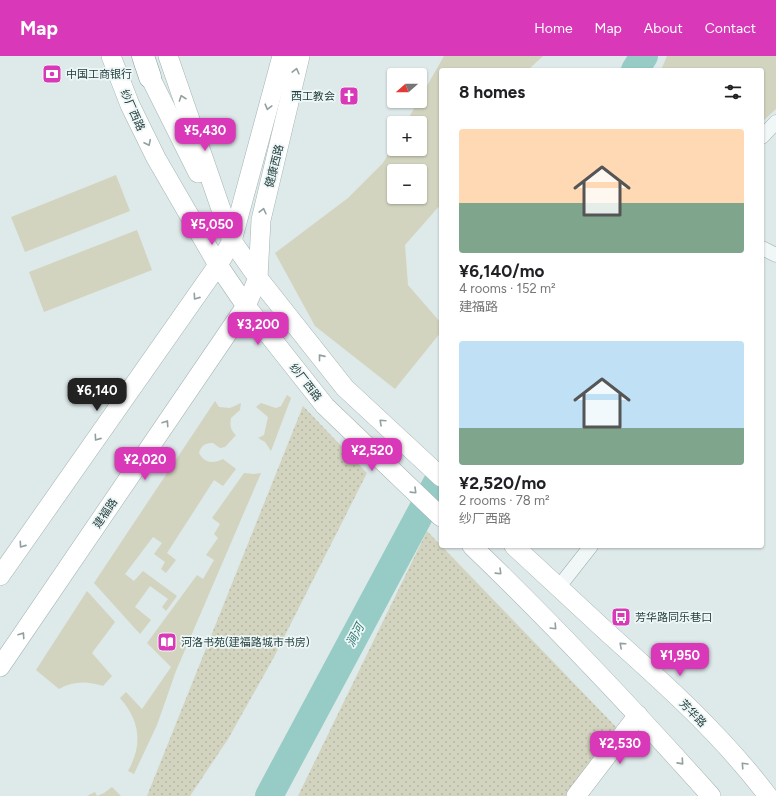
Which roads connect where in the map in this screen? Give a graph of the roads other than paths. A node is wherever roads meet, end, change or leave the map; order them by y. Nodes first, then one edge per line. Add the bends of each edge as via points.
1 (111, 56) edge
2 (142, 56) edge
3 (168, 56) edge
4 (282, 56) edge
5 (300, 56) edge
6 (150, 77) joint
7 (776, 122) edge
8 (764, 135) edge
9 (232, 240) junction
10 (764, 249) edge
11 (776, 255) edge
12 (218, 266) junction
13 (258, 278) junction
14 (246, 306) junction
15 (439, 475) edge
16 (439, 514) edge
17 (474, 548) edge
18 (516, 548) edge
19 (590, 548) edge
20 (0, 576) edge
21 (553, 583) junction
22 (0, 667) edge
23 (638, 715) junction
24 (576, 796) edge
25 (712, 796) edge
26 (768, 796) edge

1 -> 12 main road, 纱厂西路 via 130,105 156,158
2 - 6 highway
9 -> 3 main road
4 -> 9 main road, 健康西路
13 -> 5 main road, 健康西路 via 261,220
6 - 9 main road
7 - 8 street
9 - 12 main road
9 - 13 main road
10 - 11 street
12 - 14 main road, 纱厂西路
12 -> 20 main road
13 - 14 main road, 建福路
15 -> 13 main road via 345,388
14 -> 16 main road, 纱厂西路 via 325,406
22 -> 14 main road, 建福路
17 -> 23 main road via 527,599
18 - 21 main road
19 - 21 street
26 -> 21 main road, 芳华路 via 747,768 668,687
23 - 24 main road
23 -> 25 main road

